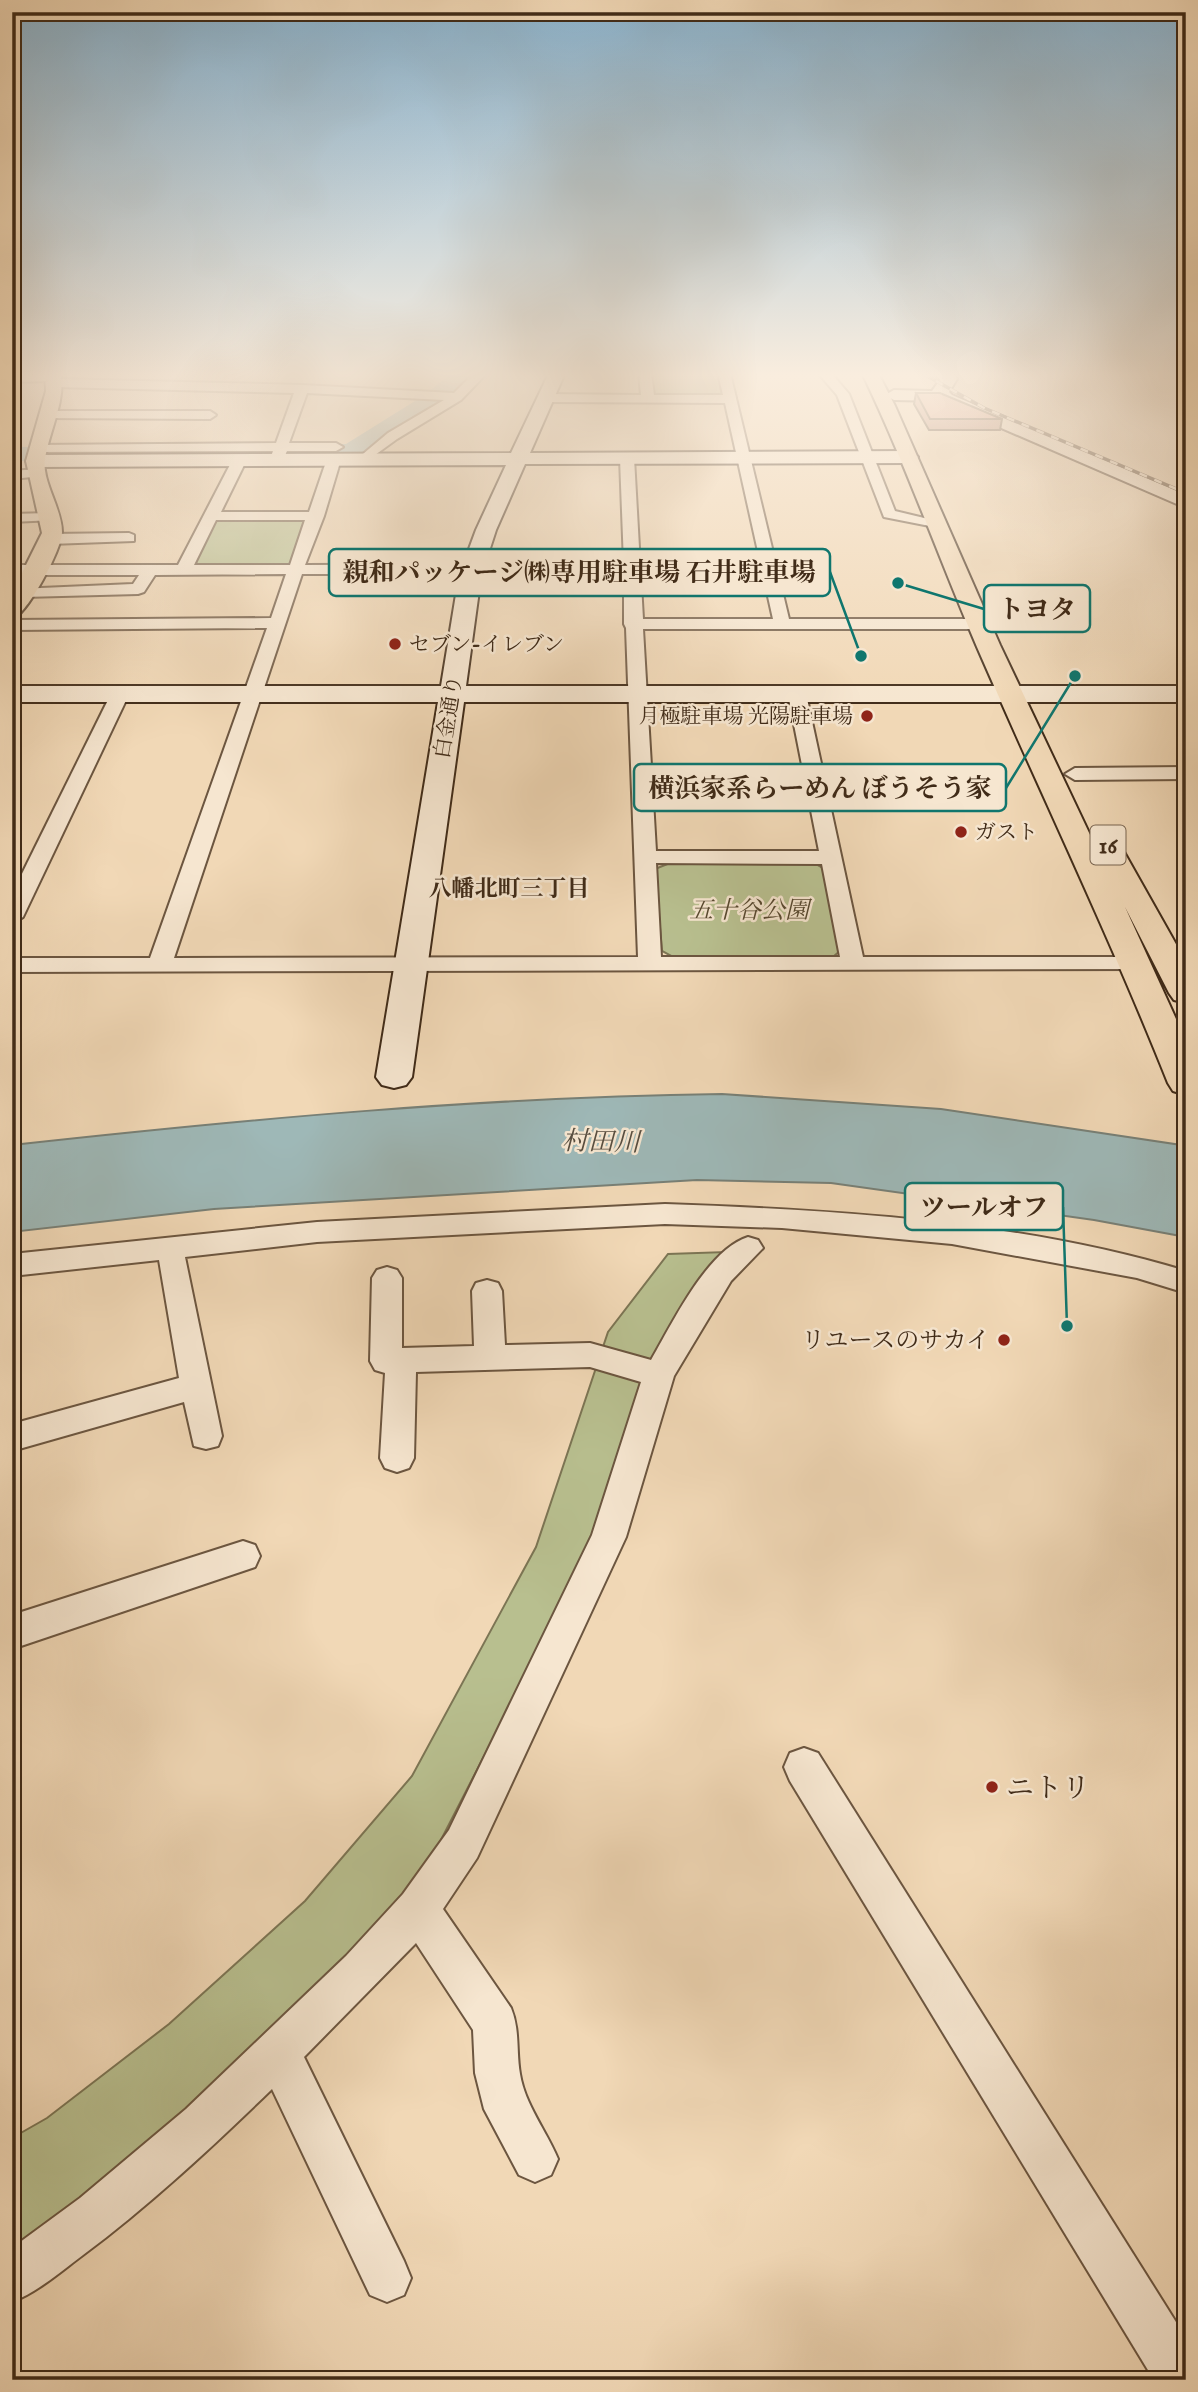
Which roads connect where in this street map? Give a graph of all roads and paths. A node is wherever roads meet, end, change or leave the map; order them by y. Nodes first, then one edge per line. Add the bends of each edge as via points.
1 (42, 485) edge
2 (227, 485) edge
3 (326, 485) edge
4 (507, 485) edge
5 (627, 485) edge
6 (749, 485) edge
7 (877, 485) edge
8 (921, 485) edge
9 (922, 485) edge
10 (1146, 485) edge
11 (1186, 502) edge
12 (211, 516) junction
13 (317, 516) junction
14 (49, 517) junction
15 (12, 518) edge
16 (940, 526) junction
17 (129, 538) dead end
18 (50, 539) junction
19 (37, 569) junction
20 (151, 569) junction
21 (184, 569) junction
22 (299, 569) junction
23 (631, 569) junction
24 (12, 570) edge
25 (472, 570) junction
26 (985, 586) dead end
27 (24, 592) junction
28 (12, 612) edge
29 (278, 623) junction
30 (632, 624) junction
31 (782, 624) junction
32 (980, 624) junction
33 (12, 625) edge
34 (1024, 686) junction
35 (636, 693) junction
36 (12, 694) edge
37 (120, 694) junction
38 (253, 694) junction
39 (452, 694) junction
40 (796, 694) junction
41 (1186, 694) edge
42 (1186, 773) edge
43 (1075, 774) junction
44 (646, 857) junction
45 (832, 858) junction
46 (12, 917) edge
47 (650, 962) junction
48 (411, 963) junction
49 (160, 964) junction
50 (853, 964) junction
51 (1136, 964) junction
52 (12, 965) edge
53 (1186, 993) edge
54 (394, 1077) dead end
55 (1186, 1083) edge
56 (748, 1248) dead end
57 (173, 1261) dead end
58 (12, 1265) edge
59 (387, 1278) dead end
60 (1186, 1282) edge
61 (487, 1291) dead end
62 (490, 1358) junction
63 (401, 1360) junction
64 (659, 1375) junction
65 (195, 1385) junction
66 (206, 1436) dead end
67 (12, 1438) edge
68 (397, 1458) dead end
69 (243, 1556) dead end
70 (12, 1632) edge
71 (804, 1767) dead end
72 (418, 1909) junction
73 (278, 2053) junction
74 (535, 2159) dead end
75 (12, 2278) edge
76 (387, 2278) dead end
77 (1183, 2380) edge

1 - 14 main road
2 - 12 street
3 - 13 street
4 - 25 street, 白金通り
5 - 23 street
6 - 31 street
7 - 16 street via 889,514
8 - 16 main road, 16
9 - 26 main road, 16
10 - 11 street
12 - 13 street
12 - 21 street
13 - 22 street
14 - 15 street
14 - 18 main road
16 - 32 main road, 16
17 - 18 street
18 - 19 main road
19 - 20 street
19 - 24 street
19 - 27 main road
20 - 21 street
20 - 27 street via 138,589
21 - 22 street
22 - 25 street
22 - 29 street
23 - 25 street
23 - 30 street
25 - 39 street, 白金通り
27 - 28 main road
29 - 33 street
29 - 38 street
30 - 31 street
30 - 35 street
31 - 32 street
32 - 34 main road, 16
34 - 40 street
34 - 41 street
34 - 43 main road, 16
34 - 51 main road, 16 via 1044,771
35 - 39 street
35 - 40 street
35 - 44 street
36 - 37 street
37 - 38 street
37 - 46 street
38 - 39 street
38 - 49 street
39 - 48 street, 白金通り
40 - 45 street
42 - 43 street
43 - 53 main road, 16 via 1113,857
44 - 45 street
44 - 47 street
45 - 50 street
47 - 48 street
47 - 50 street
48 - 49 street
48 - 54 street, 白金通り
49 - 52 street
50 - 51 street
51 - 55 main road, 16
56 - 64 street via 721,1273
57 - 65 street
58 - 60 street via 317,1232 665,1214 782,1218 952,1234 1137,1267
59 - 63 street via 386,1361
61 - 62 street
62 - 63 street
62 - 64 street via 590,1355
63 - 68 street
64 - 72 street via 609,1537 463,1844
65 - 66 street
65 - 67 street
69 - 70 street
71 - 77 street
72 - 73 street
72 - 74 street via 495,2024 497,2073 507,2109
73 - 75 street via 97,2215
73 - 76 street

